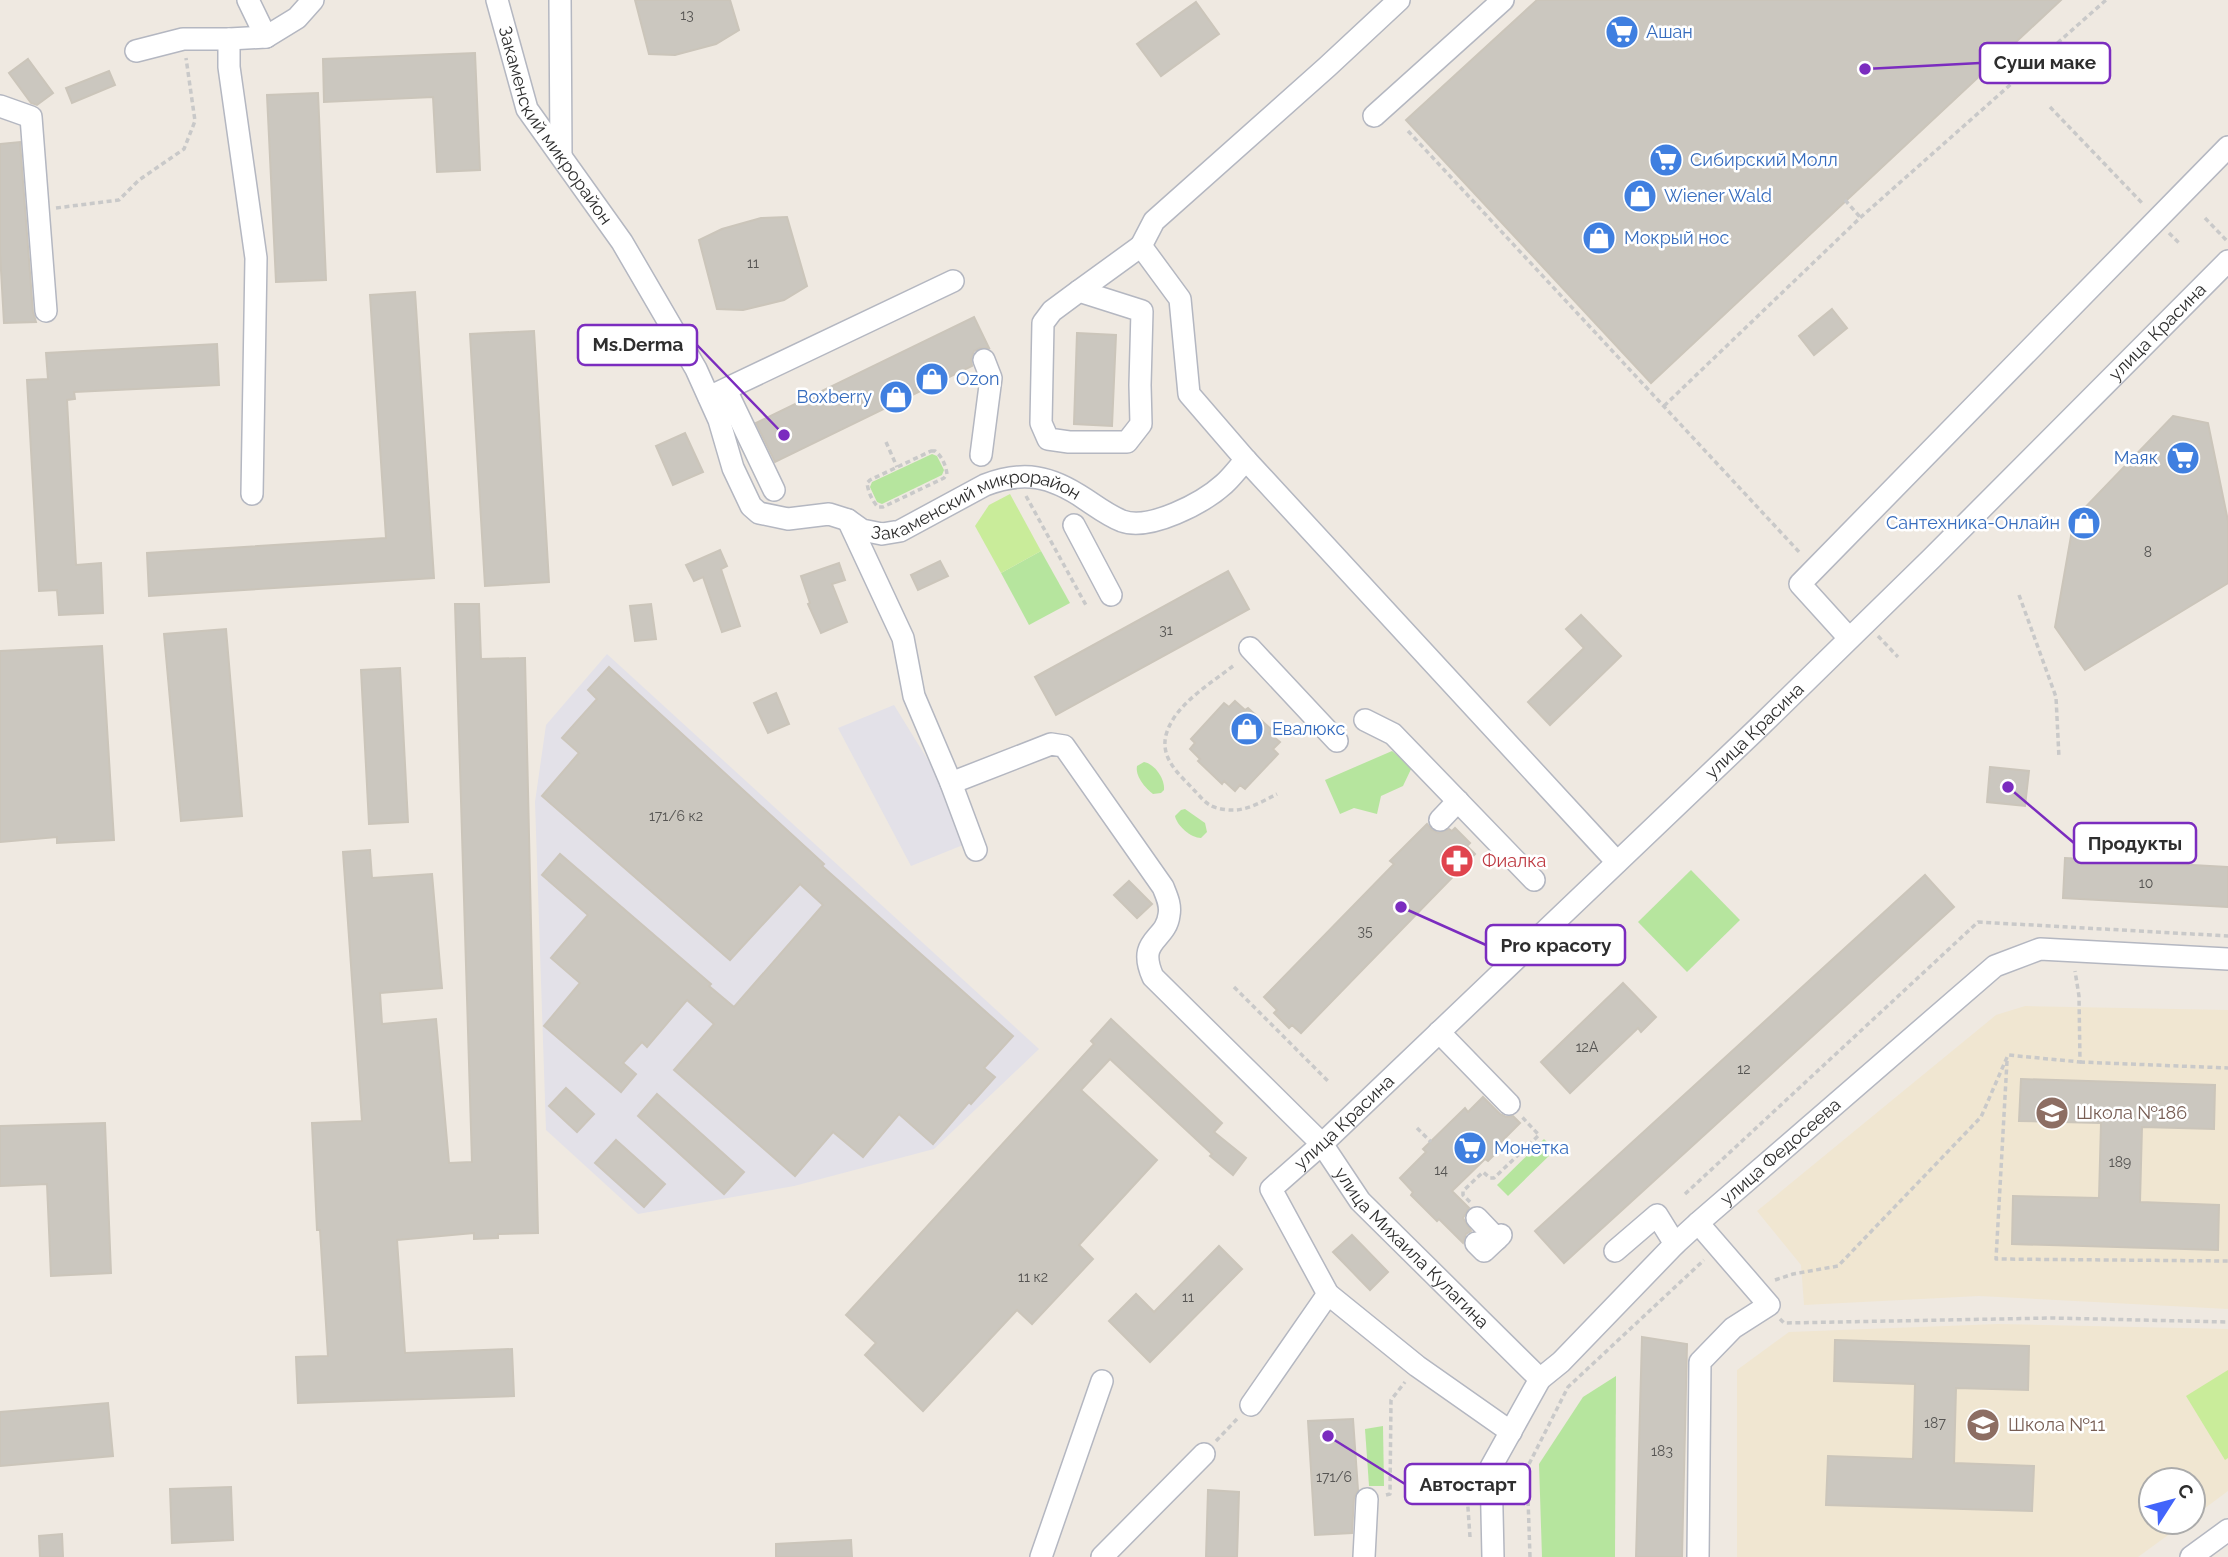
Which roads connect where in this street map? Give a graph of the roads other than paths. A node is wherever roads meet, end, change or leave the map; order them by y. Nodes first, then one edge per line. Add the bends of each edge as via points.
1 (248, 0) edge
2 (313, 0) edge
3 (497, 0) edge
4 (559, 0) edge
5 (1399, 0) edge
6 (1503, 0) edge
7 (266, 37) junction
8 (229, 39) junction
9 (136, 51) dead end
10 (0, 106) edge
11 (1374, 116) dead end
12 (2228, 147) edge
13 (561, 155) junction
14 (1141, 246) junction
15 (2228, 261) edge
16 (953, 281) dead end
17 (1079, 291) junction
18 (46, 311) dead end
19 (984, 360) dead end
20 (717, 393) junction
21 (981, 455) dead end
22 (1245, 460) junction
23 (775, 490) dead end
24 (252, 494) dead end
25 (848, 520) junction
26 (1074, 525) dead end
27 (1111, 594) dead end
28 (1849, 638) junction
29 (1250, 648) dead end
30 (1365, 720) dead end
31 (1337, 741) dead end
32 (951, 783) junction
33 (1458, 801) junction
34 (1440, 820) dead end
35 (976, 850) dead end
36 (1617, 862) junction
37 (1534, 880) dead end
38 (2228, 959) edge
39 (1438, 1032) junction
40 (1509, 1104) road end
41 (1322, 1144) junction
42 (1477, 1218) road end
43 (1698, 1223) junction
44 (1476, 1243) dead end
45 (1675, 1244) junction
46 (1615, 1251) dead end
47 (1328, 1294) junction
48 (1540, 1379) junction
49 (1102, 1381) dead end
50 (1251, 1405) road end
51 (1511, 1432) junction
52 (1204, 1454) road end
53 (1367, 1499) road end
54 (2228, 1530) edge
55 (1041, 1557) edge
56 (1102, 1557) edge
57 (1364, 1557) edge
58 (1493, 1557) edge
59 (1698, 1557) edge
60 (2191, 1557) edge

1 - 7 street
2 - 7 street via 297,18
3 - 13 street, Закаменский микрорайон via 527,109
4 - 13 street
5 - 14 street via 1154,221
6 - 11 street
7 - 8 street
8 - 9 street via 183,39
8 - 24 street via 256,258
10 - 18 street via 32,117
12 - 28 street via 1800,584
13 - 20 street, Закаменский микрорайон via 622,242 696,369
14 - 17 street
14 - 22 street via 1180,299 1189,394
15 - 28 street, улица Красина
16 - 20 street
17 - 17 street via 1142,311 1133,385 1141,424 1127,442 1048,439 1041,424 1043,323
19 - 21 street via 991,378
20 - 23 street
20 - 25 street, Закаменский микрорайон via 719,420 733,468 751,506 771,517 829,514
22 - 25 street, Закаменский микрорайон via 1223,485 1198,501 1170,516 1135,525 1051,480 1016,477 985,485 900,531 862,530
22 - 36 street
25 - 32 street via 903,638 914,696
26 - 27 street
28 - 36 street, улица Красина
29 - 31 street
30 - 33 street via 1393,734
32 - 35 street
32 - 41 street, улица Михаила Кулагина via 1051,744 1065,746 1169,902 1169,918 1147,952 1153,977
33 - 34 street
33 - 37 street
36 - 39 street, улица Красина
38 - 43 street, улица Федосеева via 2040,950 1996,966
39 - 40 street
39 - 41 street, улица Красина
41 - 47 street, улица Красина via 1270,1189
41 - 48 street, улица Михаила Кулагина via 1360,1202
42 - 44 street via 1499,1237 1485,1251
43 - 45 street, улица Федосеева
43 - 59 street via 1769,1305 1733,1328 1700,1362
45 - 46 street via 1657,1215
45 - 48 street, улица Федосеева
47 - 50 street
47 - 51 street via 1417,1366
48 - 51 street, улица Федосеева
49 - 55 street
51 - 58 street, улица Федосеева via 1491,1467
52 - 56 street
53 - 57 street
54 - 60 street

